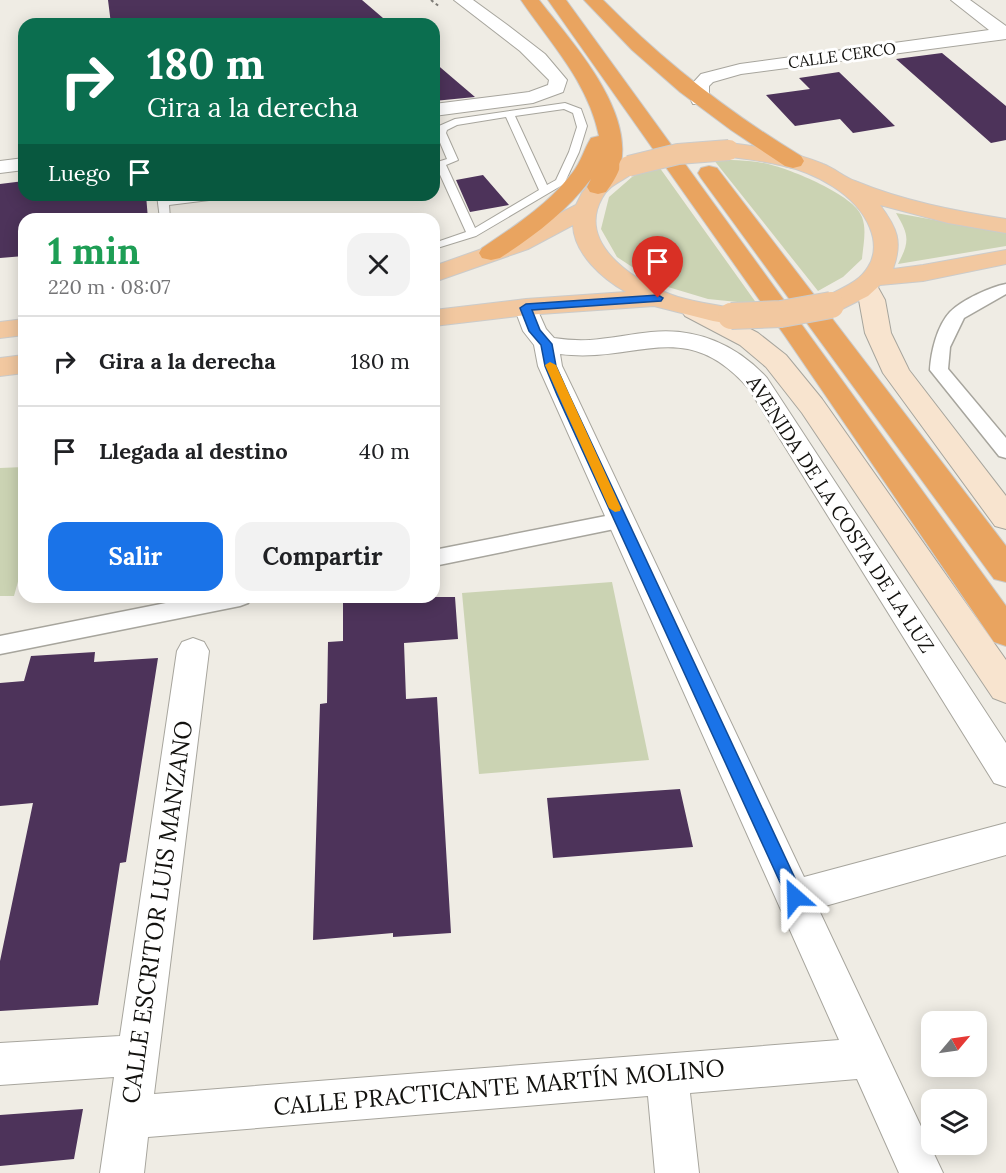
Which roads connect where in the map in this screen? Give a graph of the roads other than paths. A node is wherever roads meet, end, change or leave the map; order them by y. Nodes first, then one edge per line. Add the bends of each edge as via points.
1 (462, 0) edge
2 (530, 0) edge
3 (557, 0) edge
4 (574, 0) edge
5 (593, 0) edge
6 (959, 0) edge
7 (1004, 33) edge
8 (640, 82) dead end
9 (700, 100) junction
10 (440, 109) edge
11 (509, 114) junction
12 (609, 126) junction
13 (680, 133) dead end
14 (793, 161) junction
15 (18, 165) edge
16 (440, 165) edge
17 (0, 167) edge
18 (440, 172) edge
19 (846, 185) junction
20 (598, 187) junction
21 (545, 191) junction
22 (586, 209) junction
23 (1006, 226) edge
24 (472, 234) junction
25 (440, 244) edge
26 (491, 254) junction
27 (1006, 257) edge
28 (440, 272) edge
29 (870, 283) junction
30 (1006, 290) edge
31 (658, 298) junction
32 (526, 308) junction
33 (694, 310) junction
34 (440, 317) edge
35 (18, 328) edge
36 (0, 330) edge
37 (546, 344) junction
38 (585, 348) junction
39 (18, 365) edge
40 (0, 367) edge
41 (563, 395) junction
42 (1006, 451) edge
43 (1006, 518) edge
44 (621, 521) junction
45 (440, 557) edge
46 (1006, 570) edge
47 (210, 603) edge
48 (1006, 632) edge
49 (0, 645) edge
50 (193, 651) dead end
51 (1006, 688) edge
52 (1006, 771) edge
53 (1006, 839) edge
54 (795, 897) junction
55 (137, 1055) junction
56 (869, 1058) junction
57 (0, 1064) edge
58 (667, 1074) junction
59 (129, 1117) junction
60 (122, 1173) edge
61 (677, 1173) edge
62 (921, 1173) edge

1 - 10 street via 531,52 558,80 556,88 533,97
2 - 12 highway via 596,92
3 - 48 highway
4 - 8 highway
5 - 9 highway via 641,49
6 - 7 street
7 - 9 street, CALLE CERCO via 740,69 707,78 700,85
9 - 14 highway
11 - 16 lane via 455,122 442,128 453,160
11 - 21 lane
11 - 21 lane via 565,106 578,111 582,126 574,153 560,182
12 - 20 highway via 610,162
12 - 26 highway via 585,171 564,196 526,231
13 - 46 highway
14 - 19 main road
14 - 20 main road, bridge via 729,150 692,151 658,156 629,166
15 - 17 street
18 - 24 lane
19 - 23 main road via 885,199
19 - 29 main road via 881,220 887,240 885,260
20 - 22 main road
21 - 24 lane
22 - 26 main road
22 - 31 main road via 585,233 597,257 622,279
24 - 25 lane
26 - 28 main road
27 - 29 main road
29 - 33 main road, bridge via 831,305 801,313 731,316
29 - 43 main road via 879,333 897,373
30 - 42 street via 997,291 957,315 941,347 939,370
31 - 32 main road
31 - 33 main road
32 - 34 main road
32 - 37 street via 535,331
33 - 51 main road via 749,339 776,361 812,406
35 - 36 main road
37 - 38 street, AVENIDA DE LA COSTA DE LA LUZ
37 - 41 street via 550,366
38 - 41 street via 564,376
38 - 52 street, AVENIDA DE LA COSTA DE LA LUZ via 679,340 704,344 745,367
39 - 40 main road
41 - 44 street
44 - 45 street
44 - 54 street
47 - 49 street
50 - 55 street, CALLE ESCRITOR LUIS MANZANO
53 - 54 street
54 - 56 street
55 - 57 street
55 - 59 street, CALLE ESCRITOR LUIS MANZANO
56 - 58 street, CALLE PRACTICANTE MARTÍN MOLINO
56 - 62 street
58 - 59 street, CALLE PRACTICANTE MARTÍN MOLINO
58 - 61 street
59 - 60 street, CALLE ESCRITOR LUIS MANZANO

